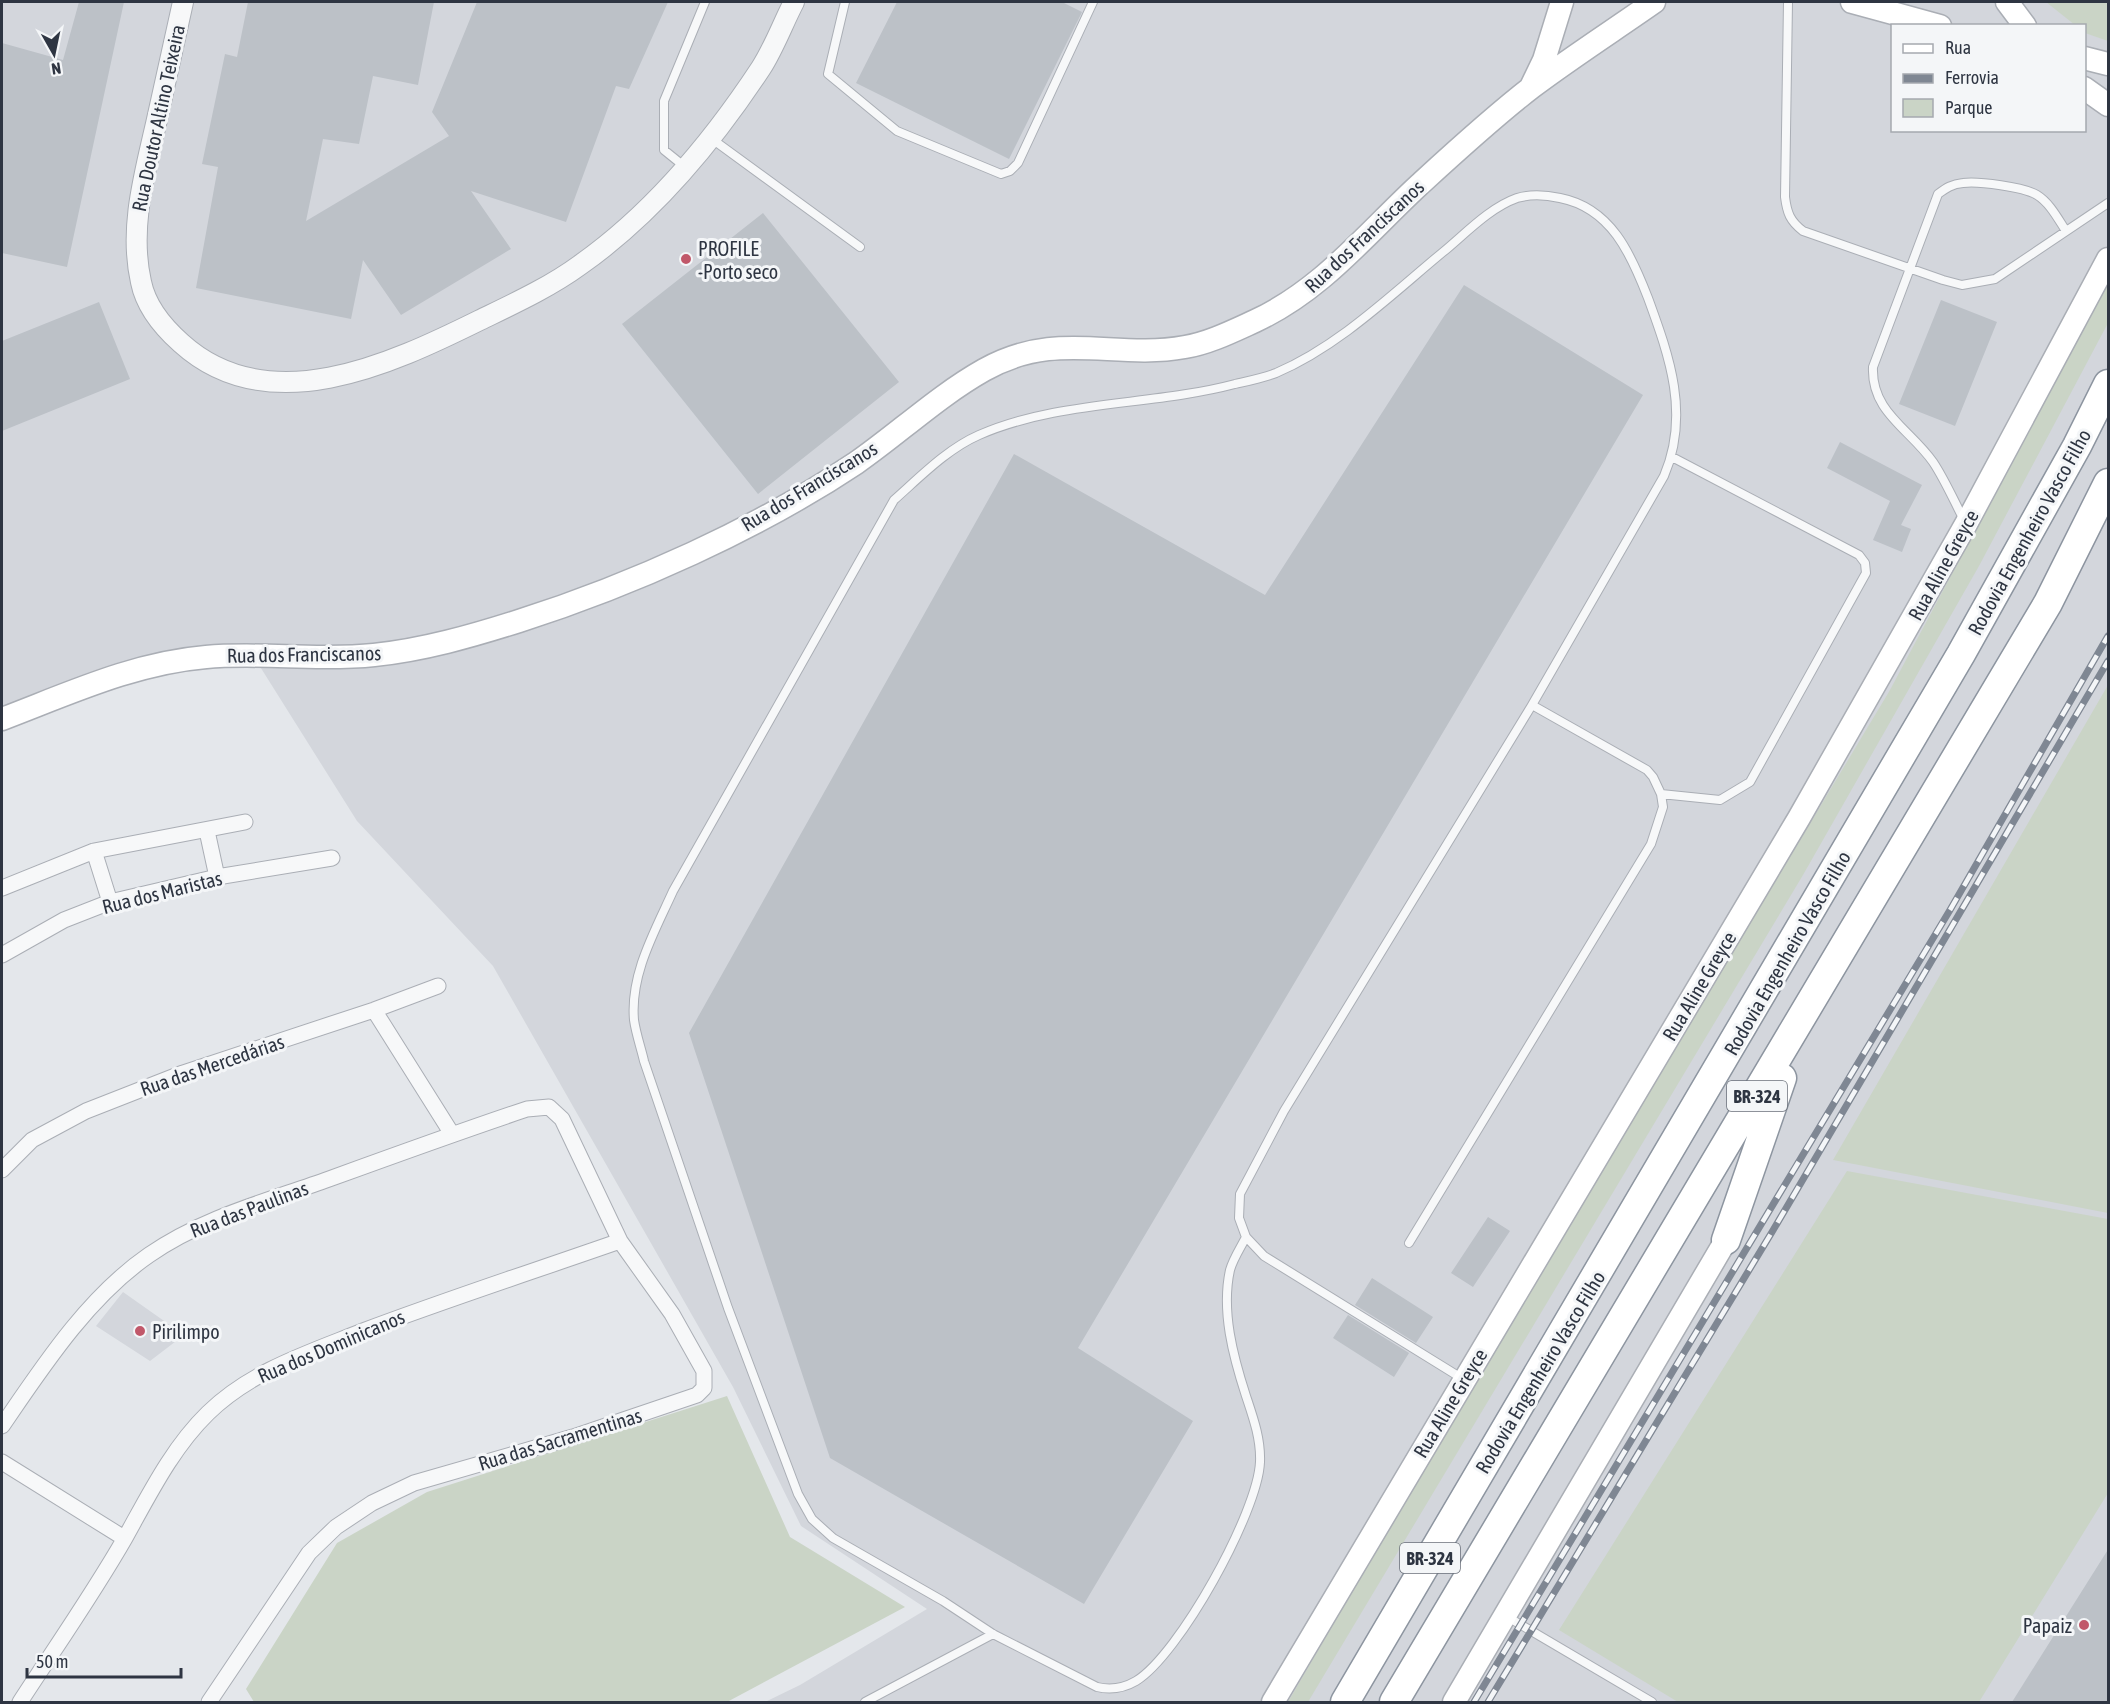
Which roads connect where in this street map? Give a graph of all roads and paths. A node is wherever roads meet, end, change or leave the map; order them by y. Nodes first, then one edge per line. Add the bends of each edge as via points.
1 (183, 2) edge
2 (705, 2) edge
3 (794, 2) edge
4 (845, 2) edge
5 (1093, 2) edge
6 (1562, 2) edge
7 (1623, 2) edge
8 (1653, 2) edge
9 (1788, 2) edge
10 (1852, 2) edge
11 (2007, 2) edge
12 (1934, 24) edge
13 (2024, 24) edge
14 (2086, 58) edge
15 (2109, 64) edge
16 (2086, 88) edge
17 (1531, 89) junction
18 (2109, 105) edge
19 (710, 139) junction
20 (687, 168) junction
21 (2109, 203) edge
22 (2066, 231) junction
23 (860, 247) dead end
24 (2109, 259) edge
25 (1908, 269) junction
26 (2109, 384) edge
27 (1672, 457) junction
28 (2109, 483) edge
29 (1966, 524) junction
30 (1532, 705) junction
31 (2, 719) edge
32 (1661, 794) junction
33 (245, 822) dead end
34 (207, 831) junction
35 (94, 851) junction
36 (332, 858) dead end
37 (217, 877) junction
38 (2, 888) edge
39 (110, 902) junction
40 (2, 955) edge
41 (438, 986) dead end
42 (1812, 1003) junction
43 (374, 1010) junction
44 (562, 1119) joint
45 (452, 1134) junction
46 (2, 1170) edge
47 (1246, 1237) junction
48 (1726, 1240) joint
49 (620, 1241) junction
50 (1409, 1243) dead end
51 (1465, 1380) junction
52 (2, 1426) edge
53 (2, 1462) edge
54 (124, 1538) junction
55 (1504, 1615) junction
56 (993, 1634) junction
57 (20, 1702) edge
58 (209, 1702) edge
59 (865, 1702) edge
60 (1273, 1702) edge
61 (1345, 1702) edge
62 (1394, 1702) edge
63 (1454, 1702) edge
64 (1652, 1702) edge

1 - 20 street, Rua Doutor Altino Teixeira via 137,209 141,284 150,308 172,335 197,358 232,375 269,382 313,380 348,375 417,351 580,265
2 - 20 lane via 663,101 664,150
3 - 19 street, Rua Doutor Altino Teixeira via 762,66
4 - 5 lane via 828,74 897,131 1001,174 1018,163
6 - 17 main road, Rua dos Franciscanos
7 - 8 main road
8 - 17 main road, Rua dos Franciscanos
9 - 25 lane via 1787,213 1803,231
10 - 12 main road
11 - 13 main road
14 - 15 main road
16 - 18 main road
17 - 31 main road, Rua dos Franciscanos via 1419,185 1323,279 1293,301 1223,335 1187,347 1054,347 1019,354 984,370 855,463 773,512 593,596 443,643 372,655 207,657 145,666
19 - 20 street, Rua Doutor Altino Teixeira
19 - 23 lane
21 - 22 lane
22 - 25 lane via 1995,279 1978,284 1962,285
22 - 25 lane via 2048,205 2026,190 1964,183 1949,186 1938,194
24 - 29 main road, Rua Aline Greyce
25 - 29 lane via 1873,367 1873,381 1882,405 1934,464
26 - 61 highway, Rodovia Engenheiro Vasco Filho / BR-324 via 1961,654
27 - 30 lane
27 - 32 lane via 1859,555 1866,573 1750,782 1720,800
27 - 56 lane via 1678,412 1674,377 1640,277 1624,243 1602,216 1574,200 1543,194 1517,198 1482,219 1316,354 1274,374 1214,390 1017,421 978,435 944,456 894,500 673,891 646,950 638,978 634,1020 644,1061 724,1297 798,1494 812,1519 833,1538
28 - 42 highway, BR-324 via 2048,603
29 - 51 main road, Rua Aline Greyce via 1799,818
30 - 32 lane via 1647,770
30 - 47 lane via 1273,1132 1240,1194 1239,1218
32 - 50 lane via 1661,819 1651,844
33 - 34 street
34 - 35 street
34 - 37 street
35 - 38 street
35 - 39 street
36 - 37 street, Rua dos Maristas
37 - 39 street, Rua dos Maristas
39 - 40 street, Rua dos Maristas via 64,920
41 - 43 street, Rua das Mercedárias
42 - 48 highway via 1774,1098
42 - 62 highway, BR-324
43 - 45 street
43 - 46 street, Rua das Mercedárias via 194,1069 86,1111 32,1140
44 - 45 street, Rua das Paulinas via 545,1105
44 - 49 street, Rua das Sacramentinas
45 - 52 street, Rua das Paulinas via 238,1210 187,1232 149,1255 93,1307
47 - 51 lane via 1264,1256
47 - 56 lane via 1231,1269 1227,1305 1232,1348 1259,1442 1258,1482 1248,1512 1200,1601 1162,1659 1137,1681 1116,1688 1097,1687
48 - 55 main road
49 - 54 street, Rua dos Dominicanos via 416,1311 289,1360 248,1381 207,1414 148,1494
49 - 58 street, Rua das Sacramentinas via 672,1314 704,1371 706,1380 701,1392 573,1437 414,1483 372,1503 336,1527 309,1553
51 - 60 main road, Rua Aline Greyce
53 - 54 street
54 - 57 street, Rua dos Dominicanos
55 - 63 main road
55 - 64 lane
56 - 59 lane

